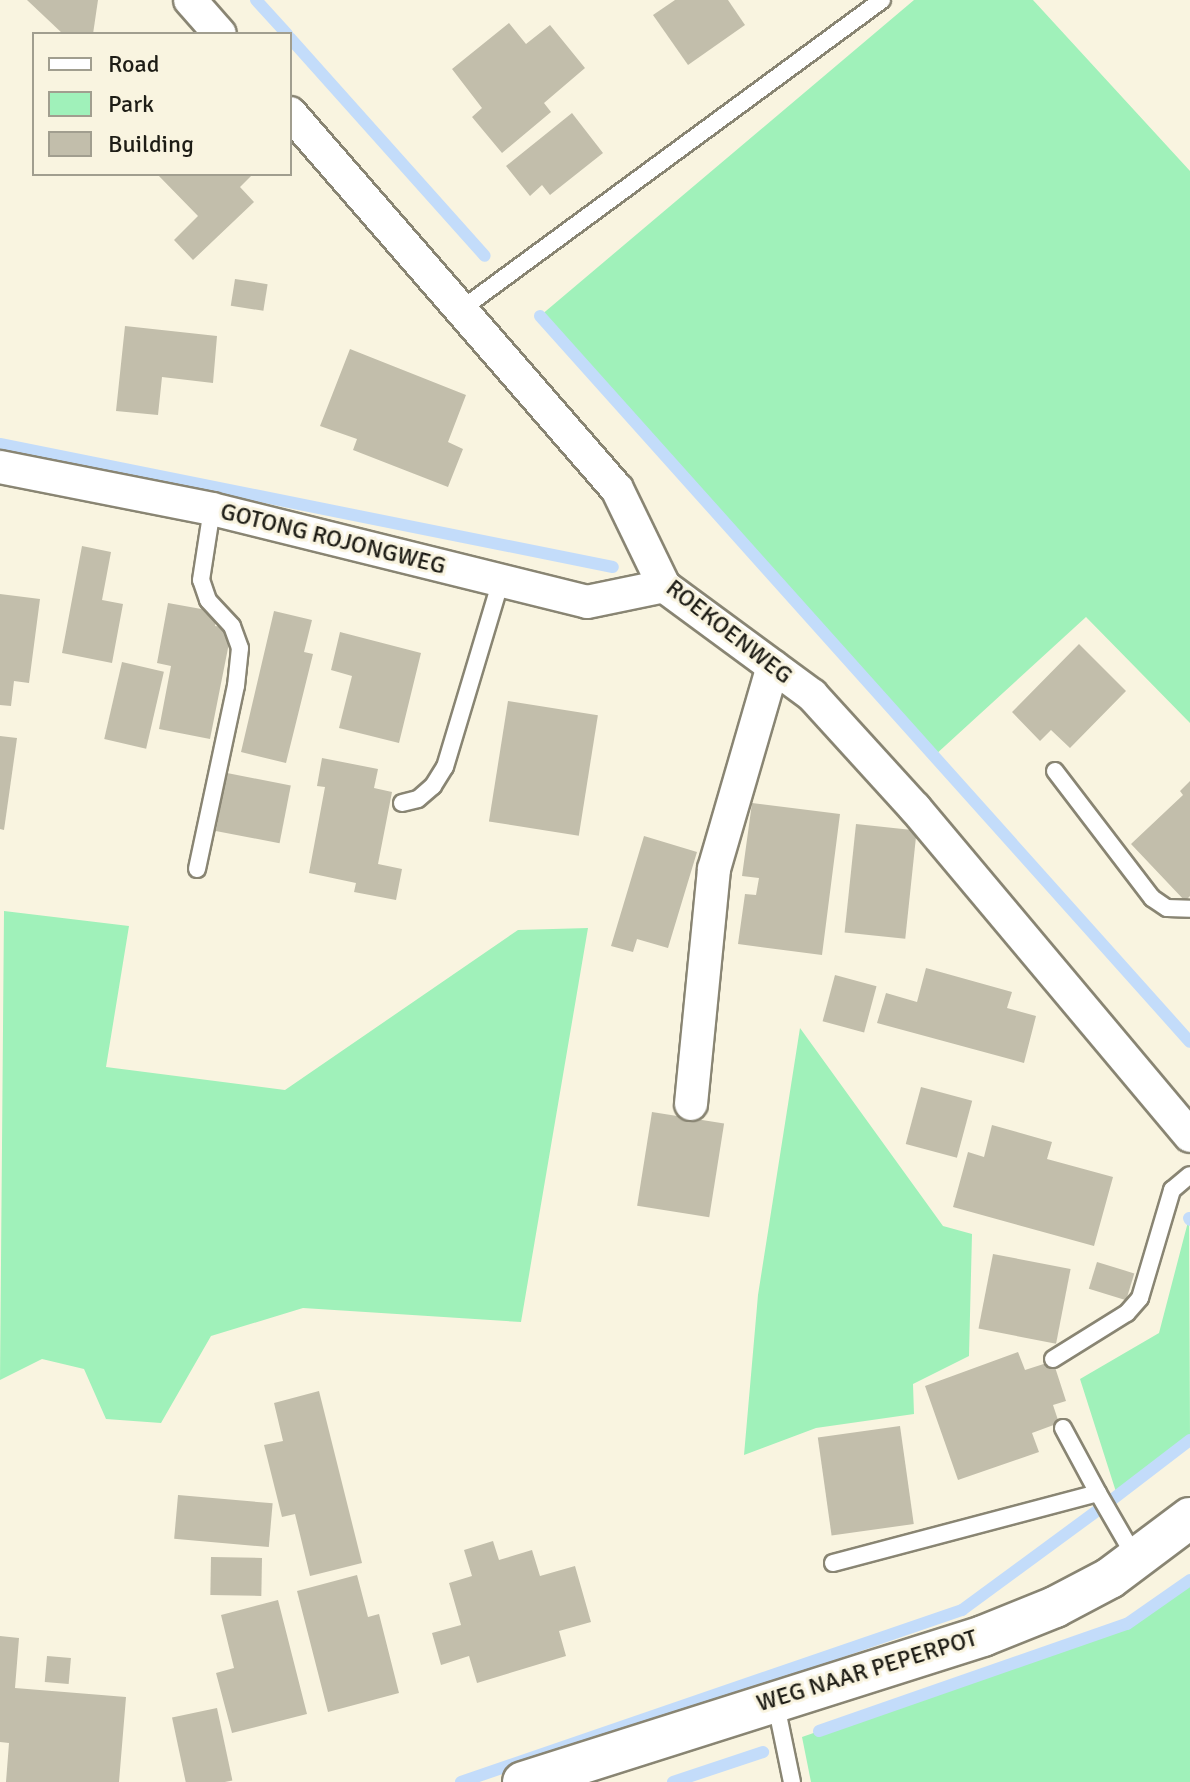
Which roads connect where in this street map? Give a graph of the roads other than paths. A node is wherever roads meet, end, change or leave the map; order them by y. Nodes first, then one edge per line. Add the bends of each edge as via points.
1 (190, 0) edge
2 (882, 0) edge
3 (218, 32) edge
4 (292, 115) edge
5 (463, 308) junction
6 (0, 467) edge
7 (212, 509) junction
8 (501, 580) junction
9 (664, 586) junction
10 (773, 666) junction
11 (1055, 771) dead end
12 (402, 803) dead end
13 (197, 869) dead end
14 (1190, 909) edge
15 (691, 1104) dead end
16 (1190, 1136) edge
17 (1190, 1175) edge
18 (1053, 1359) dead end
19 (1063, 1428) dead end
20 (1098, 1493) junction
21 (1190, 1518) edge
22 (1136, 1559) junction
23 (833, 1563) dead end
24 (775, 1699) junction
25 (523, 1782) edge
26 (792, 1782) edge

1 - 3 street
2 - 5 lane
4 - 5 street, ROEKOENWEG
5 - 9 street, ROEKOENWEG via 617,489
6 - 7 street, GOTONG ROJONGWEG
7 - 8 street, GOTONG ROJONGWEG
7 - 13 lane via 200,559 201,580 208,600 232,626 240,648
8 - 9 street, GOTONG ROJONGWEG via 587,602
8 - 12 lane via 445,767 418,799
9 - 10 street, ROEKOENWEG
10 - 15 street via 714,869
10 - 16 street, ROEKOENWEG via 812,695 915,808
11 - 14 lane via 1152,898 1167,908
17 - 18 lane via 1172,1190 1140,1298 1127,1313
19 - 20 lane
20 - 22 lane
20 - 23 lane
21 - 22 street, WEG NAAR PEPERPOT
22 - 24 street, WEG NAAR PEPERPOT via 1055,1607 983,1636
24 - 25 street, WEG NAAR PEPERPOT
24 - 26 lane

